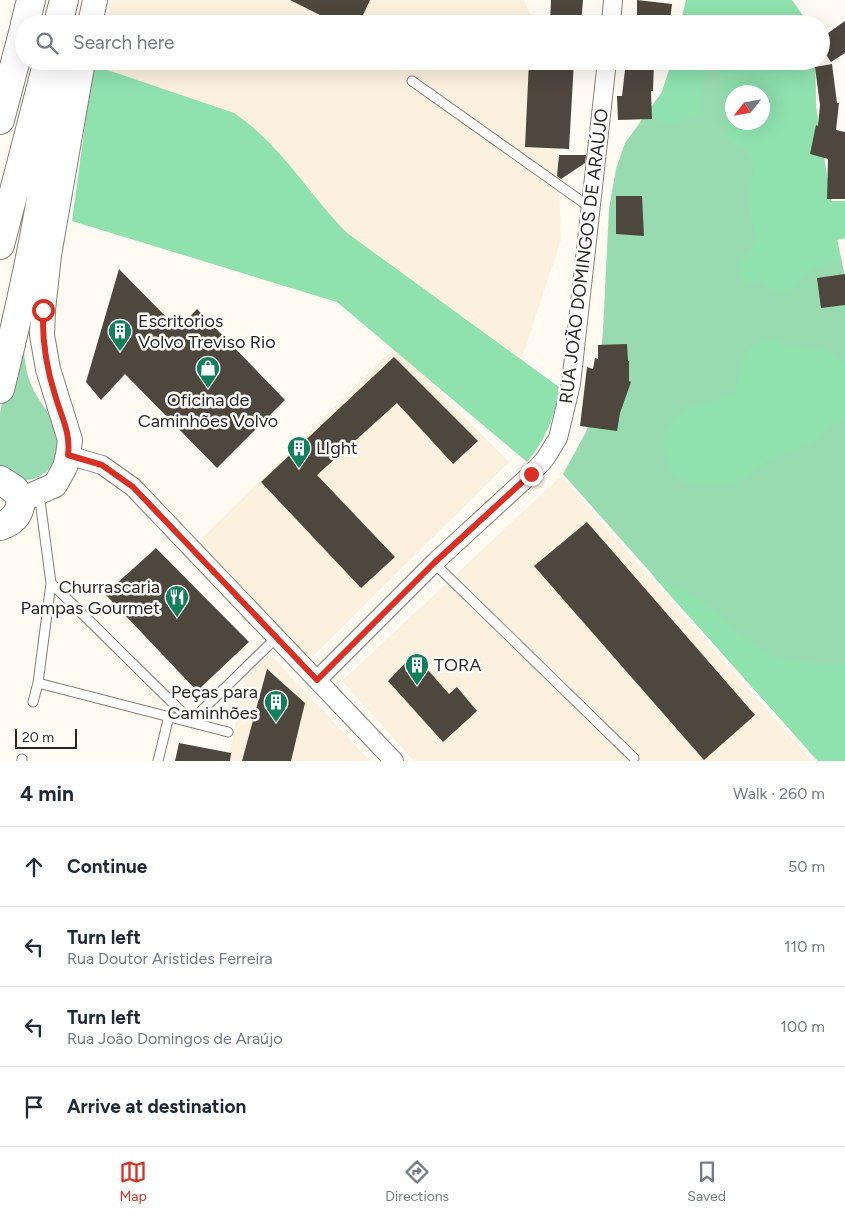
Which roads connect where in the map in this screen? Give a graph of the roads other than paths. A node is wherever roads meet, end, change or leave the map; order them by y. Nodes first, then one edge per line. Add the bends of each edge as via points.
1 (32, 0) edge
2 (95, 0) edge
3 (613, 0) edge
4 (28, 15) edge
5 (92, 15) edge
6 (612, 15) edge
7 (15, 62) edge
8 (46, 70) edge
9 (57, 70) edge
10 (81, 70) edge
11 (606, 70) edge
12 (412, 80) dead end
13 (2, 107) edge
14 (592, 208) junction
15 (0, 245) edge
16 (0, 389) edge
17 (68, 455) junction
18 (0, 480) edge
19 (30, 497) junction
20 (1, 529) edge
21 (434, 563) junction
22 (51, 583) junction
23 (276, 638) junction
24 (317, 680) junction
25 (38, 683) junction
26 (33, 702) dead end
27 (169, 716) junction
28 (191, 721) junction
29 (228, 732) dead end
30 (634, 758) dead end
31 (158, 761) edge
32 (394, 761) edge

1 - 4 highway
2 - 5 main road
3 - 6 street
7 - 13 highway
8 - 15 highway
9 - 16 highway via 48,158 22,302
10 - 17 main road via 48,255 42,335 48,369 70,440
11 - 14 street, RUA JOÃO DOMINGOS DE ARAÚJO
12 - 14 lane
14 - 21 street, RUA JOÃO DOMINGOS DE ARAÚJO via 570,384 558,438 531,474
17 - 19 main road via 54,485
17 - 23 street via 102,465 133,487
18 - 19 highway
19 - 20 highway via 18,514
19 - 22 lane
21 - 24 street, RUA JOÃO DOMINGOS DE ARAÚJO
21 - 30 lane
22 - 25 lane
22 - 28 lane
23 - 24 street
23 - 28 lane
24 - 32 street
25 - 26 lane
25 - 27 lane
27 - 28 lane
27 - 31 lane
28 - 29 lane

